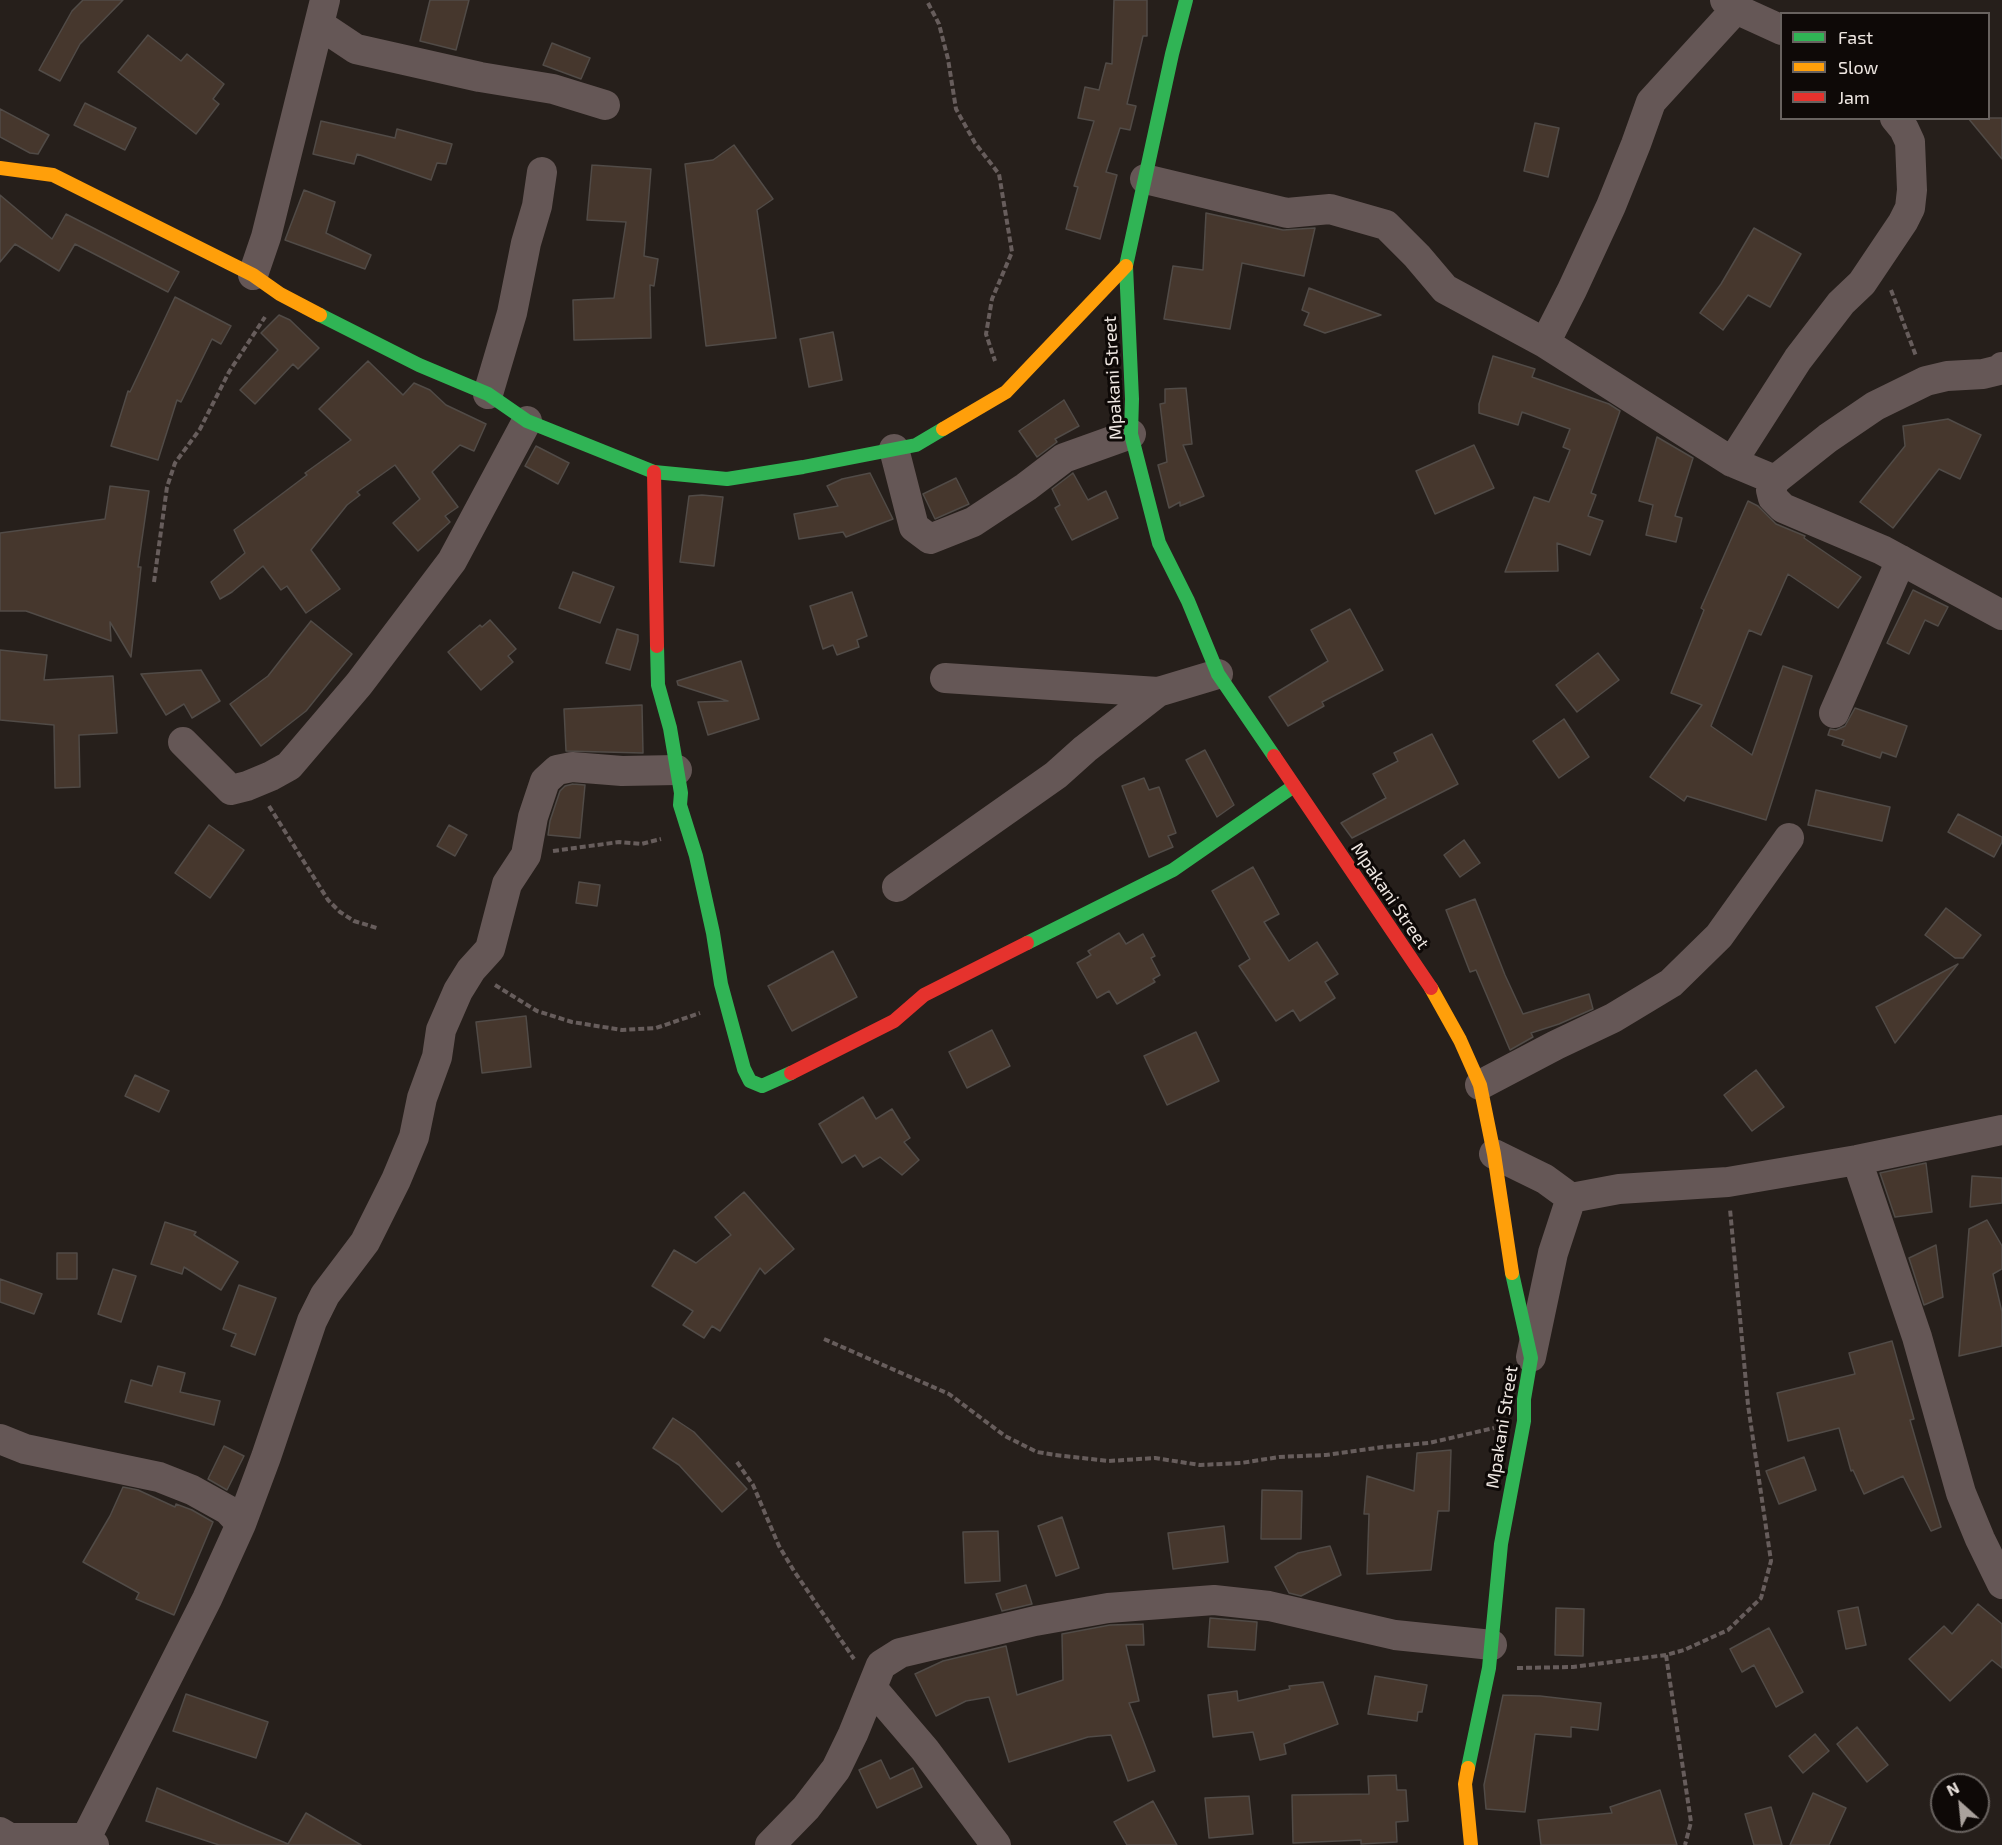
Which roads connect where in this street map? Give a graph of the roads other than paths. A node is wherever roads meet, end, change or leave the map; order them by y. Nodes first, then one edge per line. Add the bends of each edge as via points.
1 (1186, 0) edge
2 (1731, 4) edge
3 (323, 12) edge
4 (1780, 29) edge
5 (605, 105) dead end
6 (1896, 120) edge
7 (0, 168) edge
8 (542, 172) dead end
9 (1145, 179) junction
10 (1126, 266) junction
11 (253, 275) junction
12 (1545, 343) junction
13 (2002, 367) edge
14 (488, 394) junction
15 (527, 421) junction
16 (1131, 435) junction
17 (894, 449) junction
18 (1732, 462) junction
19 (654, 472) junction
20 (1775, 480) junction
21 (1901, 560) junction
22 (2002, 615) edge
23 (1218, 674) junction
24 (945, 678) dead end
25 (1158, 692) junction
26 (1834, 713) dead end
27 (183, 742) dead end
28 (677, 770) junction
29 (1294, 786) junction
30 (1789, 838) dead end
31 (897, 887) dead end
32 (1480, 1085) junction
33 (2002, 1130) edge
34 (1494, 1154) junction
35 (1857, 1160) junction
36 (1571, 1198) junction
37 (1531, 1358) junction
38 (0, 1439) edge
39 (241, 1524) junction
40 (2002, 1584) edge
41 (1491, 1657) junction
42 (872, 1688) junction
43 (0, 1832) edge
44 (90, 1841) edge
45 (770, 1845) edge
46 (996, 1845) edge
47 (1471, 1845) edge

1 - 9 street, Mpakani Street
2 - 4 street
2 - 12 street via 1651,102 1611,206
3 - 5 street via 356,49 553,89
3 - 11 street
6 - 18 street via 1910,142 1912,201 1903,222 1862,283 1803,350
7 - 11 street via 53,175
8 - 14 street via 512,313
9 - 10 street, Mpakani Street
9 - 12 street via 1287,213 1330,209 1386,225 1445,289
10 - 16 street, Mpakani Street
10 - 17 street via 1006,392 915,445
11 - 14 street via 280,294 419,365
12 - 18 street
13 - 20 street via 1983,374 1926,381 1853,419
14 - 15 street
15 - 19 street
15 - 27 street via 452,561 359,684 289,766 231,790
16 - 17 street via 1064,458 973,522 930,539 914,527
16 - 23 street, Mpakani Street via 1159,543
17 - 19 street via 727,479
18 - 20 street
19 - 28 street via 658,685
20 - 21 street via 1773,498 1783,508
21 - 22 street
21 - 26 street
23 - 25 street
23 - 29 street, Mpakani Street
24 - 25 street
25 - 31 street via 1056,775
28 - 29 street via 680,805 696,856 721,984 744,1069 750,1081 762,1086 894,1021 924,995 1173,870
28 - 39 street via 572,767 557,770 545,781 526,855 507,884 490,949 458,991 441,1030 414,1137 365,1242 325,1295 312,1321
29 - 32 street, Mpakani Street via 1432,990
30 - 32 street via 1719,936 1671,983 1613,1018
32 - 34 street, Mpakani Street
33 - 35 street
34 - 36 street via 1545,1179
34 - 37 street, Mpakani Street via 1511,1269
35 - 36 street via 1728,1182 1618,1189
35 - 40 street via 1917,1337 1961,1493
36 - 37 street via 1553,1253
37 - 41 street, Mpakani Street via 1524,1421 1501,1544
38 - 39 street via 25,1449 159,1476 228,1510
39 - 44 street
41 - 42 street via 1269,1606 1214,1600 1108,1608 940,1642 900,1653 881,1665
41 - 47 street, Mpakani Street via 1465,1784
42 - 45 street via 836,1769
42 - 46 street via 925,1750
43 - 44 street via 10,1838

